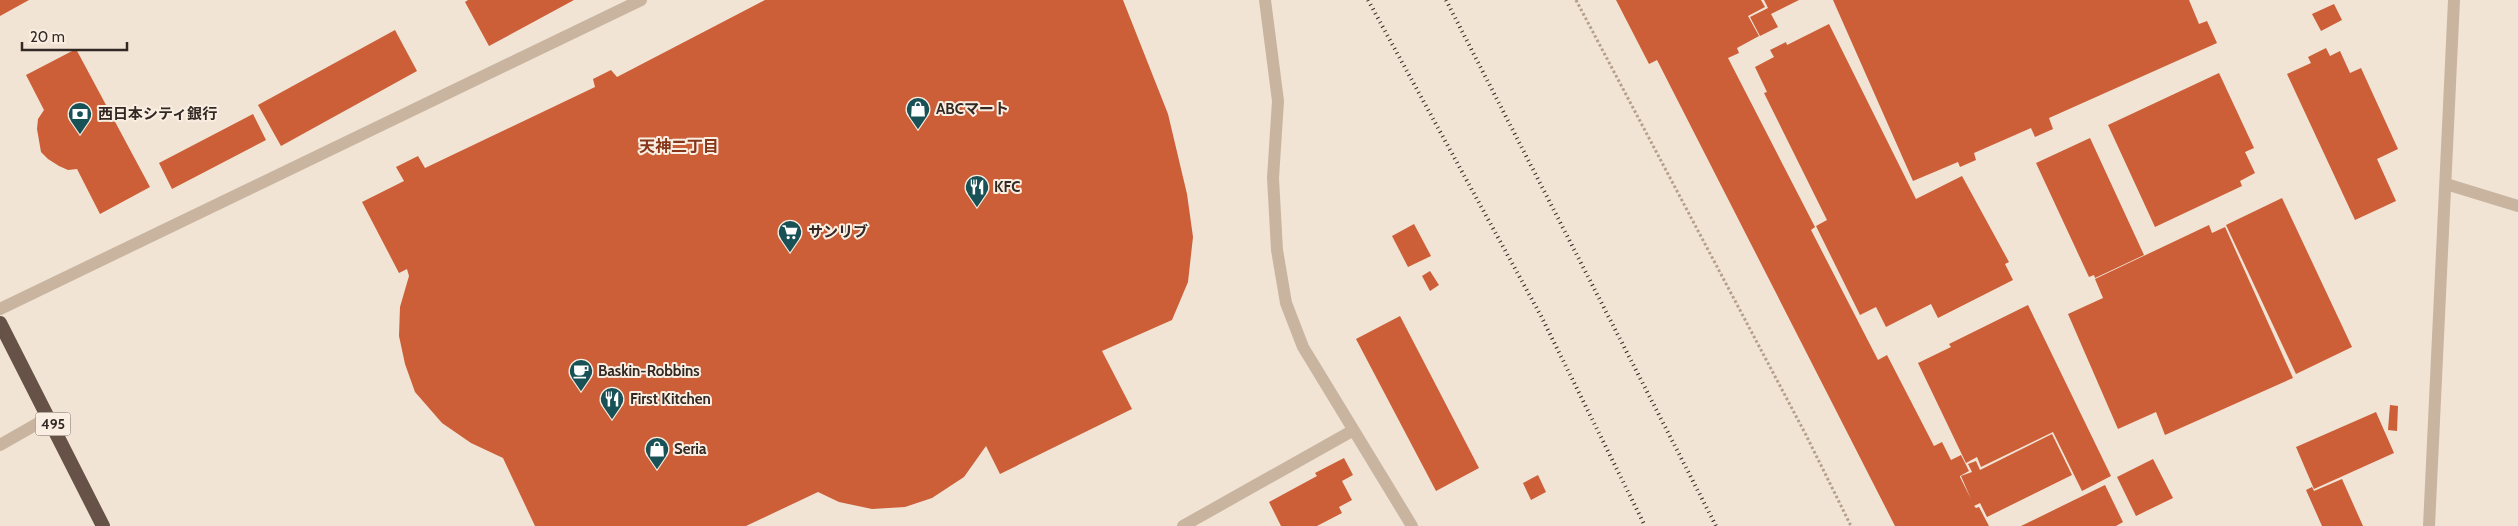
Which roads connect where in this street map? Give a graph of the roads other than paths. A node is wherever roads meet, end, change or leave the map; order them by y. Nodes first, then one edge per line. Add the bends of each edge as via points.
1 (641, 0) edge
2 (1265, 0) edge
3 (2454, 0) edge
4 (2446, 184) junction
5 (2518, 206) edge
6 (0, 309) edge
7 (0, 323) edge
8 (49, 418) junction
9 (1352, 431) junction
10 (0, 445) edge
11 (103, 526) edge
12 (1183, 526) edge
13 (1412, 526) edge
14 (2429, 526) edge

1 - 6 street
2 - 9 street via 1278,101 1274,178 1277,250 1286,303 1303,347
3 - 4 street
4 - 5 street
4 - 14 street
7 - 8 highway, 495
8 - 10 street
8 - 11 highway, 495
9 - 12 street
9 - 13 street

